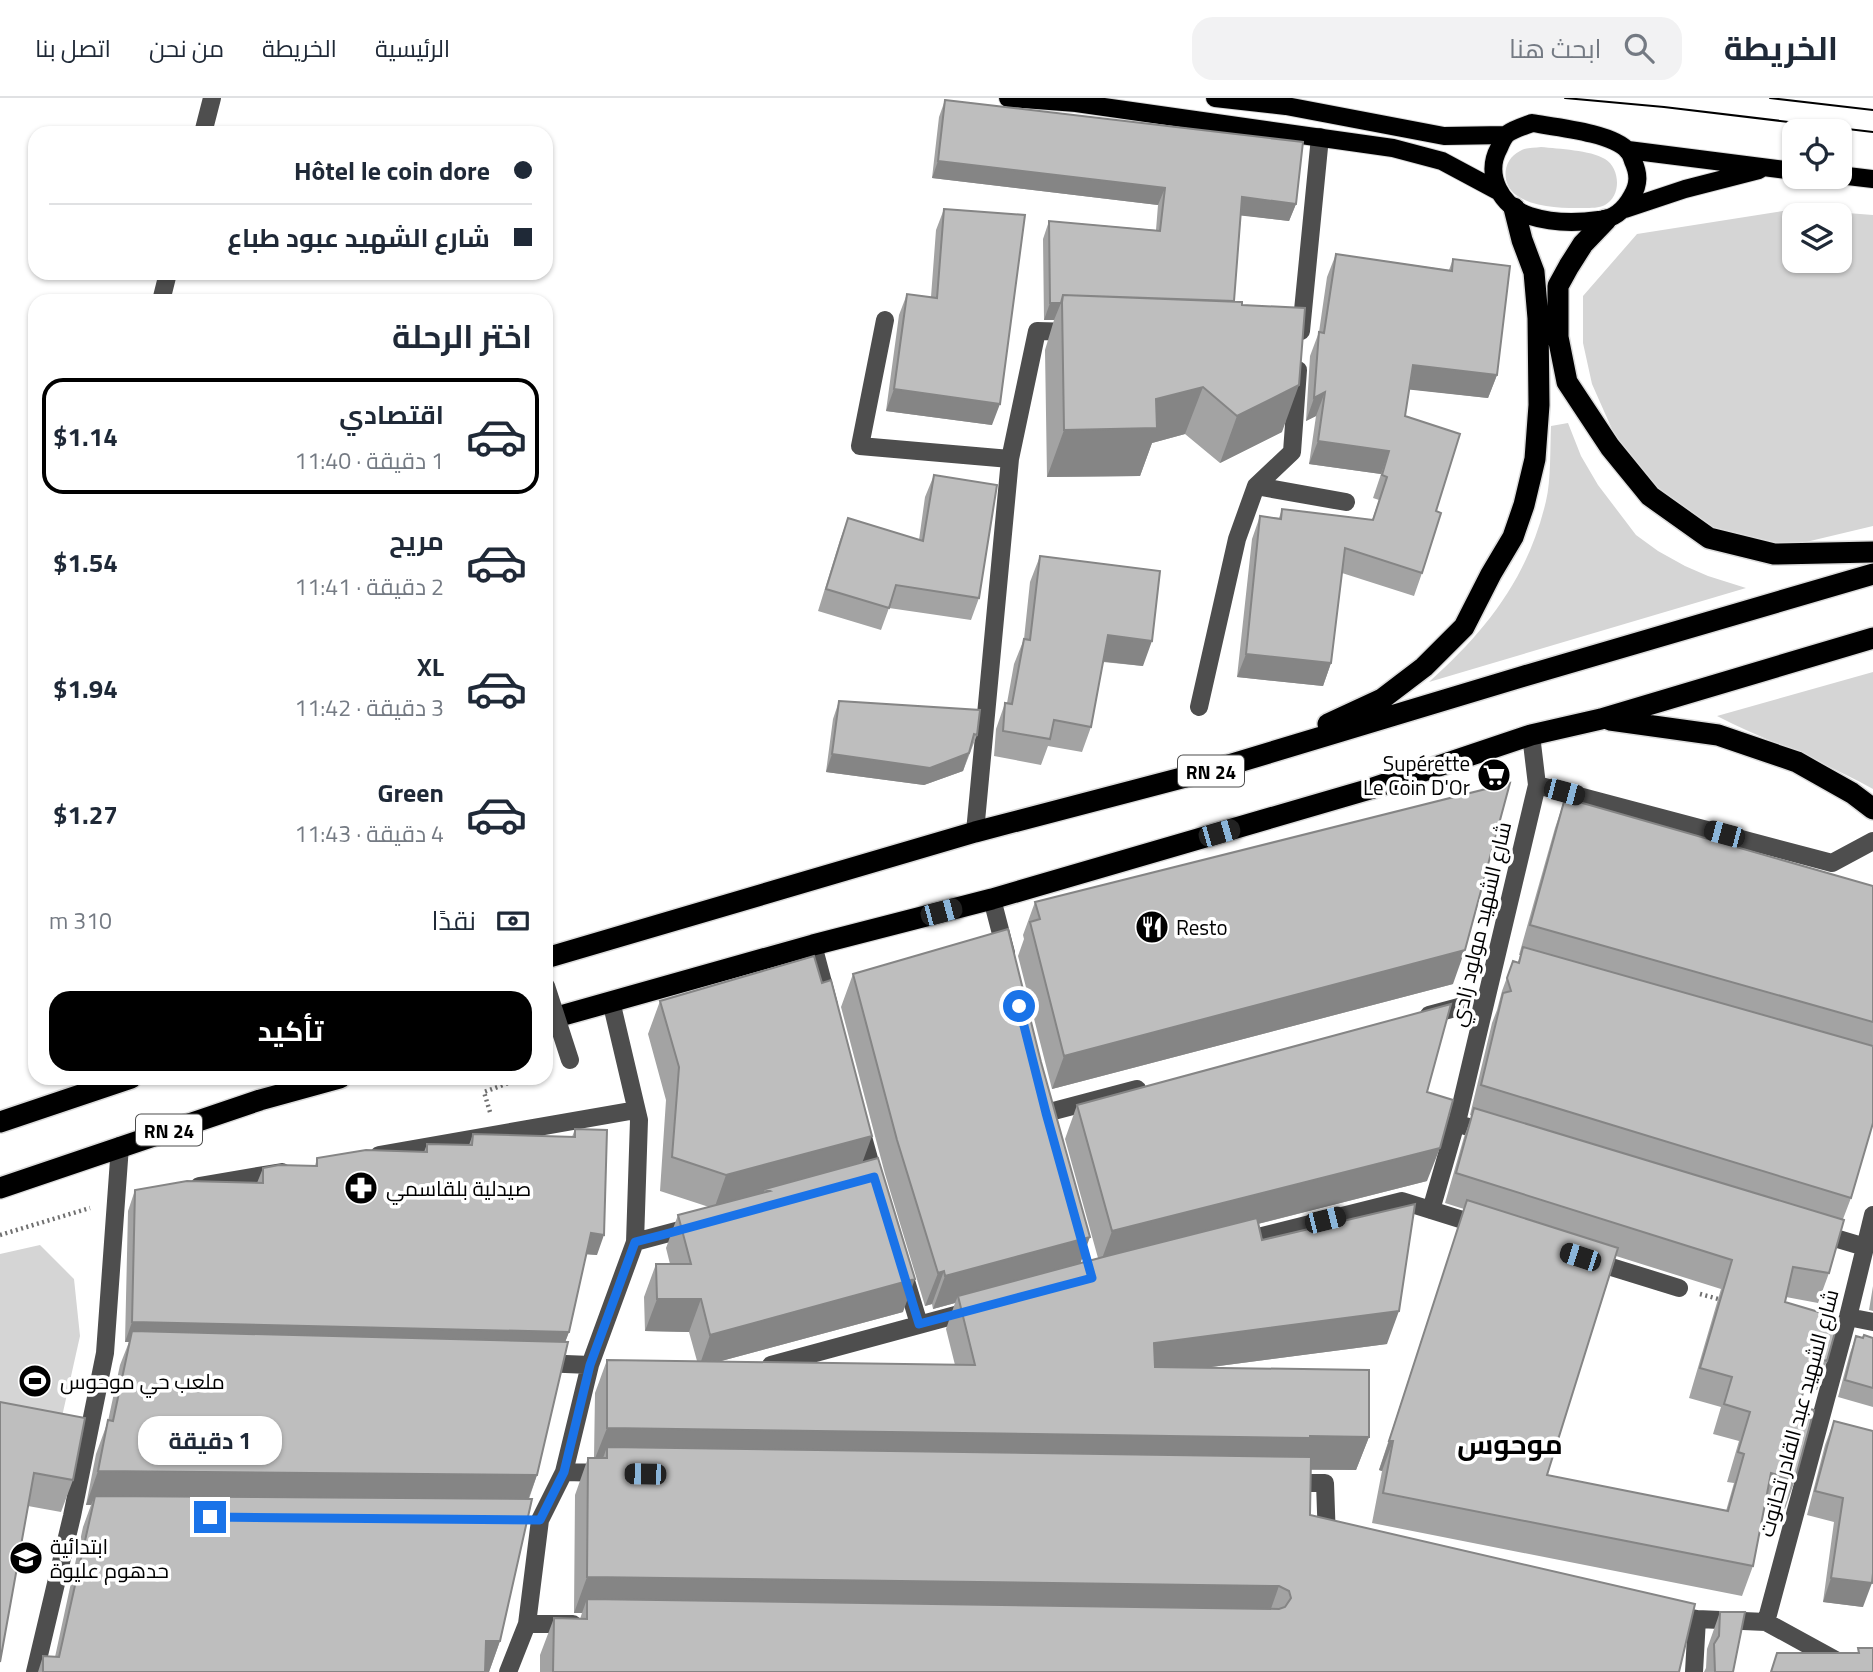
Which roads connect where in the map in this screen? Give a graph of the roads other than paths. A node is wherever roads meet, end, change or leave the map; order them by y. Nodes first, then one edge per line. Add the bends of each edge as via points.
1 (212, 98) edge
2 (1008, 98) edge
3 (1215, 98) edge
4 (205, 126) edge
5 (1506, 135) junction
6 (1320, 137) junction
7 (1628, 150) junction
8 (1768, 168) junction
9 (1782, 170) edge
10 (1852, 177) edge
11 (1873, 179) edge
12 (1498, 191) junction
13 (1514, 208) junction
14 (1625, 209) junction
15 (1606, 220) junction
16 (885, 320) dead end
17 (1093, 333) edge
18 (1010, 459) junction
19 (1256, 486) junction
20 (1346, 502) dead end
21 (1873, 552) edge
22 (1873, 574) edge
23 (1873, 638) edge
24 (1199, 707) dead end
25 (1601, 719) junction
26 (1531, 735) junction
27 (1212, 770) junction
28 (1537, 785) junction
29 (1873, 809) edge
30 (975, 832) junction
31 (1873, 841) edge
32 (992, 899) junction
33 (813, 945) junction
34 (553, 956) edge
35 (1009, 966) edge
36 (1485, 1000) junction
37 (611, 1001) junction
38 (553, 1008) edge
39 (1419, 1017) edge
40 (553, 1018) edge
41 (833, 1022) edge
42 (570, 1060) dead end
43 (110, 1085) edge
44 (315, 1085) edge
45 (1152, 1085) edge
46 (636, 1110) junction
47 (1046, 1112) edge
48 (857, 1113) edge
49 (0, 1122) edge
50 (1456, 1123) junction
51 (1509, 1139) edge
52 (120, 1146) junction
53 (362, 1158) edge
54 (293, 1170) edge
55 (0, 1188) edge
56 (185, 1189) edge
57 (882, 1204) edge
58 (1431, 1210) junction
59 (1873, 1215) edge
60 (715, 1220) edge
61 (1799, 1227) edge
62 (1496, 1230) edge
63 (635, 1242) junction
64 (1227, 1244) edge
65 (1865, 1247) junction
66 (1574, 1255) edge
67 (898, 1258) edge
68 (1679, 1289) road end
69 (986, 1307) edge
70 (1848, 1317) junction
71 (1873, 1322) edge
72 (919, 1324) junction
73 (521, 1363) edge
74 (771, 1364) edge
75 (590, 1365) junction
76 (564, 1472) junction
77 (619, 1473) edge
78 (1269, 1482) edge
79 (1340, 1542) edge
80 (1657, 1611) edge
81 (1697, 1619) junction
82 (1766, 1622) junction
83 (527, 1623) junction
84 (583, 1624) edge
85 (1873, 1661) edge
86 (34, 1672) edge
87 (508, 1672) edge
88 (1694, 1672) edge

1 - 4 street
2 - 6 main road
3 - 5 main road via 1286,106 1444,136
5 - 7 main road via 1532,123 1602,136
5 - 12 main road via 1492,171
6 - 12 main road via 1442,161
6 - 19 street via 1293,340 1292,452
7 - 8 main road
7 - 14 main road via 1639,180
8 - 9 main road
8 - 14 main road
10 - 11 main road
12 - 13 main road
13 - 15 main road via 1555,220
13 - 27 highway via 1534,272 1539,405 1535,459 1513,537 1464,627 1424,667 1382,699
14 - 15 main road
15 - 21 highway via 1583,244 1559,286 1558,337 1567,382 1610,447 1650,496 1709,538 1774,555
16 - 18 street via 860,446
17 - 18 street via 1037,331
18 - 30 street
19 - 20 street
19 - 24 street via 1237,538
22 - 27 highway, RN 24
23 - 25 highway
25 - 26 highway
25 - 29 highway via 1718,734 1797,762
26 - 28 street, شارع الشهيد مولود زادي
26 - 32 highway via 1370,789
27 - 30 highway, RN 24
28 - 31 street via 1832,863
28 - 36 street, شارع الشهيد مولود زادي via 1501,962
30 - 34 highway, RN 24
32 - 33 highway
32 - 35 street
33 - 37 highway
33 - 41 street
36 - 39 street
36 - 50 street, شارع الشهيد مولود زادي
37 - 40 highway
37 - 46 street
38 - 42 street, bridge
43 - 49 highway
44 - 52 highway, RN 24
45 - 47 street
46 - 53 street
46 - 63 street
48 - 57 street via 867,1179
50 - 51 street
50 - 58 street, شارع الشهيد مولود زادي
52 - 55 highway, RN 24
52 - 86 street via 123,1199 112,1353 79,1516
54 - 56 street
58 - 62 street
58 - 64 street via 1402,1201
59 - 65 street, شارع الشهيد عبد القادر تحانوت
60 - 63 street
61 - 65 street
63 - 75 street
65 - 70 street, شارع الشهيد عبد القادر تحانوت
66 - 68 street
67 - 72 street
69 - 72 street
70 - 71 street
70 - 82 street, شارع الشهيد عبد القادر تحانوت
72 - 74 street
73 - 75 street
75 - 76 street
76 - 77 street
76 - 83 street via 533,1520
78 - 79 street via 1325,1483 1327,1540
80 - 81 street
81 - 82 street
81 - 88 street
82 - 85 street via 1839,1662
83 - 84 street
83 - 87 street

